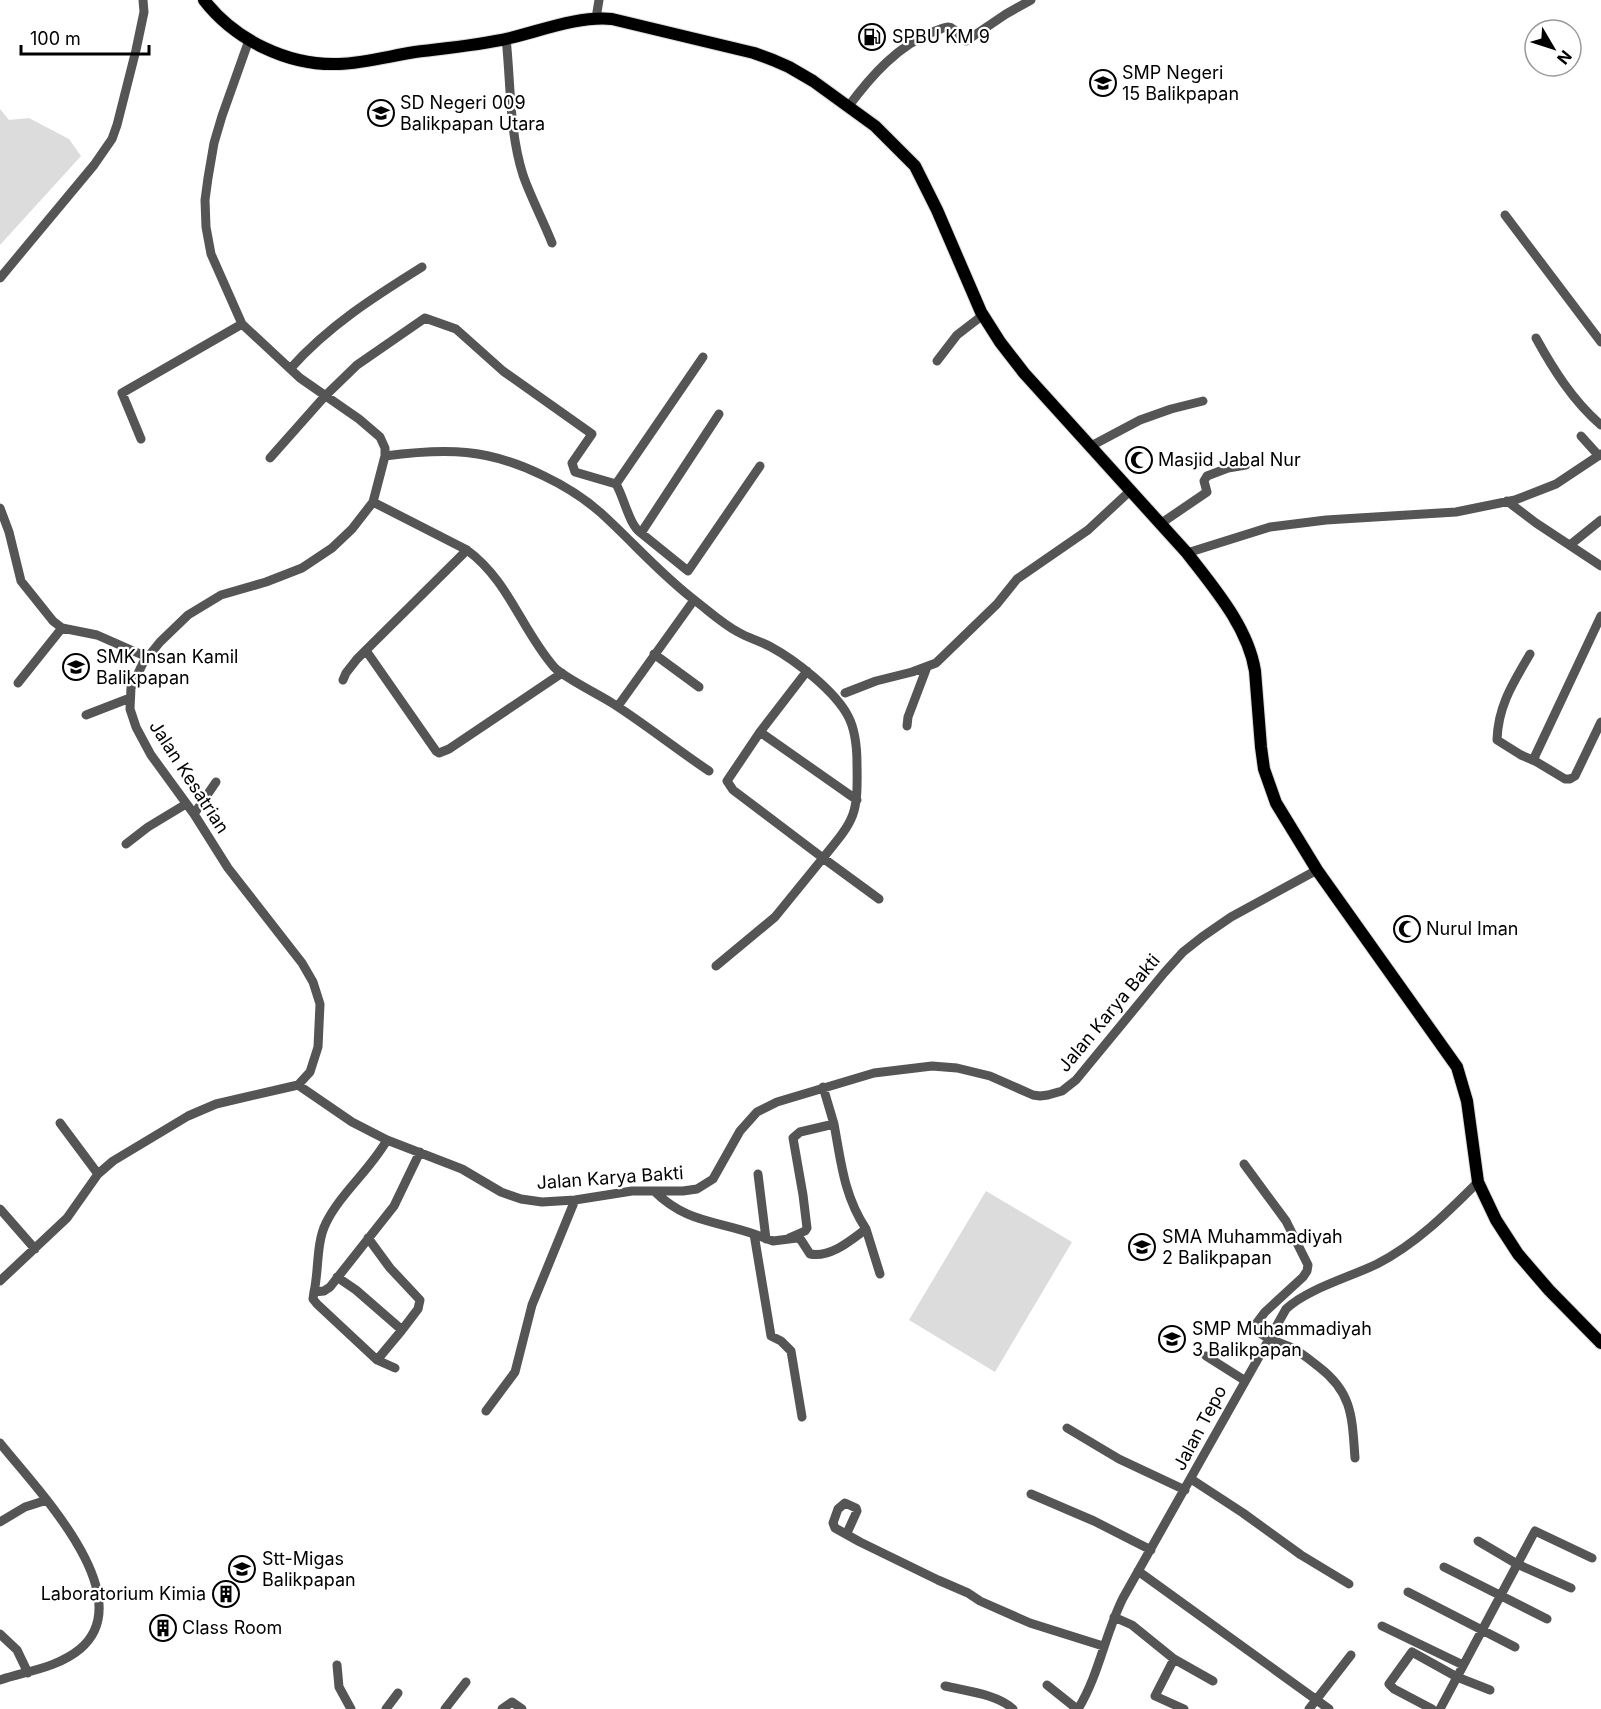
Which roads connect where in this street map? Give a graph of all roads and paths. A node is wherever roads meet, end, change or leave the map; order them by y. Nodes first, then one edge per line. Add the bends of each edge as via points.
1 (143, 0) edge
2 (204, 0) edge
3 (599, 0) edge
4 (1031, 0) edge
5 (596, 18) junction
6 (506, 38) junction
7 (249, 40) junction
8 (848, 107) junction
9 (1505, 215) dead end
10 (552, 243) dead end
11 (422, 267) dead end
12 (0, 278) edge
13 (983, 315) junction
14 (242, 324) junction
15 (1536, 338) dead end
16 (1601, 342) edge
17 (703, 357) dead end
18 (937, 361) dead end
19 (290, 369) junction
20 (325, 396) junction
21 (1203, 402) dead end
22 (720, 414) dead end
23 (1601, 425) edge
24 (1581, 435) dead end
25 (141, 439) dead end
26 (1091, 446) junction
27 (1600, 455) edge
28 (385, 456) junction
29 (270, 458) dead end
30 (1246, 465) dead end
31 (760, 466) dead end
32 (616, 484) junction
33 (1130, 491) junction
34 (1507, 501) junction
35 (374, 502) junction
36 (0, 508) edge
37 (1601, 520) edge
38 (1160, 524) junction
39 (641, 533) junction
40 (1570, 545) junction
41 (467, 550) junction
42 (1187, 553) junction
43 (1601, 566) edge
44 (694, 600) junction
45 (1601, 616) edge
46 (62, 628) junction
47 (366, 652) junction
48 (654, 654) junction
49 (1530, 654) dead end
50 (147, 657) junction
51 (927, 667) junction
52 (807, 672) junction
53 (562, 673) junction
54 (343, 680) dead end
55 (18, 683) dead end
56 (699, 687) dead end
57 (845, 693) dead end
58 (130, 698) junction
59 (618, 706) junction
60 (86, 715) dead end
61 (1601, 722) edge
62 (907, 726) dead end
63 (760, 732) junction
64 (1535, 761) junction
65 (709, 771) dead end
66 (216, 782) dead end
67 (857, 800) junction
68 (186, 804) junction
69 (194, 814) junction
70 (126, 844) dead end
71 (823, 858) junction
72 (1317, 870) junction
73 (879, 899) dead end
74 (716, 966) dead end
75 (298, 1085) junction
76 (823, 1087) junction
77 (60, 1123) dead end
78 (834, 1124) junction
79 (387, 1140) junction
80 (420, 1152) junction
81 (1244, 1164) dead end
82 (98, 1174) junction
83 (758, 1174) dead end
84 (1478, 1182) junction
85 (654, 1191) junction
86 (575, 1200) junction
87 (0, 1209) edge
88 (866, 1229) junction
89 (754, 1234) junction
90 (368, 1238) junction
91 (789, 1238) junction
92 (766, 1239) junction
93 (35, 1249) junction
94 (880, 1274) dead end
95 (338, 1277) junction
96 (0, 1281) edge
97 (314, 1292) junction
98 (402, 1330) junction
99 (1268, 1338) junction
100 (1601, 1343) edge
101 (1206, 1356) dead end
102 (377, 1360) junction
103 (395, 1368) dead end
104 (1244, 1380) junction
105 (486, 1412) dead end
106 (802, 1417) dead end
107 (1067, 1428) dead end
108 (0, 1443) edge
109 (1355, 1458) dead end
110 (1191, 1479) junction
111 (1185, 1490) junction
112 (1031, 1494) dead end
113 (47, 1500) junction
114 (0, 1522) edge
115 (847, 1533) dead end
116 (1478, 1541) dead end
117 (1151, 1550) junction
118 (1592, 1558) dead end
119 (1517, 1564) junction
120 (1444, 1567) dead end
121 (1138, 1571) junction
122 (1348, 1584) dead end
123 (1571, 1588) dead end
124 (1408, 1592) dead end
125 (1500, 1596) junction
126 (1114, 1617) junction
127 (1547, 1619) dead end
128 (1382, 1626) dead end
129 (1481, 1630) junction
130 (0, 1634) edge
131 (1103, 1647) junction
132 (1515, 1647) dead end
133 (1351, 1655) dead end
134 (1174, 1659) junction
135 (337, 1665) dead end
136 (1463, 1665) junction
137 (28, 1673) junction
138 (1457, 1677) junction
139 (0, 1680) edge
140 (1213, 1681) dead end
141 (466, 1682) dead end
142 (1047, 1685) dead end
143 (945, 1686) dead end
144 (1490, 1690) dead end
145 (398, 1693) dead end
146 (1316, 1701) junction
147 (351, 1709) edge
148 (386, 1709) edge
149 (445, 1709) edge
150 (502, 1709) edge
151 (522, 1709) edge
152 (1013, 1709) edge
153 (1078, 1709) edge
154 (1184, 1709) edge
155 (1309, 1709) edge
156 (1329, 1709) edge
157 (1432, 1709) edge
158 (1440, 1709) edge

1 - 12 street via 138,40 112,140
2 - 7 highway via 215,14
3 - 5 street
4 - 8 street via 966,41 949,27 924,35 889,60
5 - 6 highway
5 - 8 highway via 754,53 789,66
6 - 7 highway via 338,64 281,55
6 - 10 street via 520,163
7 - 14 street via 214,143 205,200 211,254
8 - 13 highway via 875,126 915,166
9 - 16 street
11 - 19 street via 348,315
13 - 18 street via 957,335
13 - 26 highway via 1024,373
14 - 19 street
14 - 25 street via 122,393
15 - 23 street via 1551,366
17 - 32 street
19 - 20 street
20 - 28 street via 380,437
20 - 29 street
20 - 32 street via 362,361 425,318 456,329 503,371 592,434 572,463 575,472
21 - 26 street via 1140,420
22 - 39 street
24 - 27 street
26 - 33 highway
27 - 34 street via 1556,484
28 - 35 street, Jalan Kesatrian
28 - 44 street via 461,451 521,465 579,494
30 - 38 street via 1207,476 1207,492
31 - 39 street via 688,571
32 - 39 street via 631,521
33 - 38 highway
33 - 51 street via 1088,530 1017,579 944,656
34 - 40 street
34 - 42 street via 1456,512 1270,527
35 - 41 street
35 - 50 street, Jalan Kesatrian via 352,530 318,559 208,602 179,623
36 - 46 street via 21,581
37 - 40 street
38 - 42 highway
40 - 43 street
41 - 47 street
41 - 53 street via 495,576 536,643
42 - 72 highway via 1249,647 1270,788
44 - 48 street
44 - 52 street via 738,632 772,648
45 - 64 street
46 - 50 street via 97,635
46 - 55 street
47 - 53 street via 439,753
47 - 54 street
48 - 56 street
48 - 59 street
49 - 64 street via 1508,692 1498,722 1497,740
50 - 58 street, Jalan Kesatrian via 137,672
51 - 57 street
51 - 62 street
52 - 63 street
52 - 67 street via 836,699 851,724 857,754
53 - 59 street
58 - 60 street
58 - 68 street, Jalan Kesatrian via 141,739
59 - 65 street
61 - 64 street via 1570,779
63 - 67 street
63 - 71 street via 728,784
66 - 69 street
67 - 71 street via 851,822
68 - 69 street, Jalan Kesatrian
68 - 70 street
69 - 75 street, Jalan Kesatrian via 228,868 302,963 316,988 320,1038 310,1072
71 - 73 street
71 - 74 street via 775,917
72 - 76 street, Jalan Karya Bakti via 1231,917 1183,952 1076,1080 1062,1091 1033,1095 978,1072 932,1066 889,1070
72 - 84 highway via 1457,1066 1467,1101
75 - 79 street, Jalan Karya Bakti via 352,1122
75 - 82 street via 233,1098 188,1116
76 - 78 street
76 - 85 street, Jalan Karya Bakti via 757,1112 740,1131 709,1183 691,1190
77 - 82 street
78 - 88 street via 847,1193
78 - 91 street via 800,1132 793,1138 807,1228
79 - 80 street, Jalan Karya Bakti
79 - 97 street via 327,1221
80 - 86 street, Jalan Karya Bakti via 521,1199
80 - 90 street via 394,1206
81 - 99 street via 1286,1221 1308,1265 1303,1277 1256,1324 1258,1331
82 - 93 street via 67,1218
83 - 92 street
84 - 99 street, Jalan Tepo via 1405,1247 1292,1303
84 - 100 highway via 1518,1254
85 - 86 street, Jalan Karya Bakti
85 - 89 street via 686,1214
86 - 105 street via 532,1305 515,1372
87 - 93 street
88 - 91 street via 836,1249 815,1255 801,1240
88 - 94 street
89 - 92 street
89 - 106 street via 771,1335 791,1351
90 - 95 street
90 - 98 street via 420,1300
91 - 92 street
93 - 96 street
95 - 97 street via 324,1291
95 - 98 street
97 - 102 street via 317,1304
98 - 102 street
99 - 104 street, Jalan Tepo
99 - 109 street via 1292,1348 1338,1383 1349,1405
101 - 104 street
102 - 103 street
104 - 110 street, Jalan Tepo
107 - 111 street via 1119,1459
108 - 113 street
110 - 111 street, Jalan Tepo
110 - 122 street
111 - 117 street, Jalan Tepo
112 - 117 street
113 - 114 street
113 - 137 street via 92,1572 99,1615 96,1629 82,1648 56,1664
115 - 131 street via 980,1601 1030,1623
116 - 119 street
117 - 121 street, Jalan Tepo
118 - 119 street via 1535,1532
119 - 123 street
119 - 125 street
120 - 125 street
121 - 126 street, Jalan Tepo
121 - 146 street
124 - 129 street
125 - 127 street
125 - 129 street
126 - 131 street, Jalan Tepo
126 - 134 street via 1132,1625
128 - 136 street
129 - 132 street
129 - 136 street
130 - 137 street via 17,1650
131 - 153 street, Jalan Tepo
133 - 146 street
134 - 140 street
134 - 154 street via 1155,1696
135 - 147 street via 339,1687
136 - 138 street
137 - 139 street
138 - 144 street
138 - 157 street via 1412,1652 1389,1684
138 - 158 street
141 - 149 street
142 - 153 street
143 - 152 street via 986,1696
145 - 148 street
146 - 155 street
146 - 156 street
150 - 151 street via 512,1702

